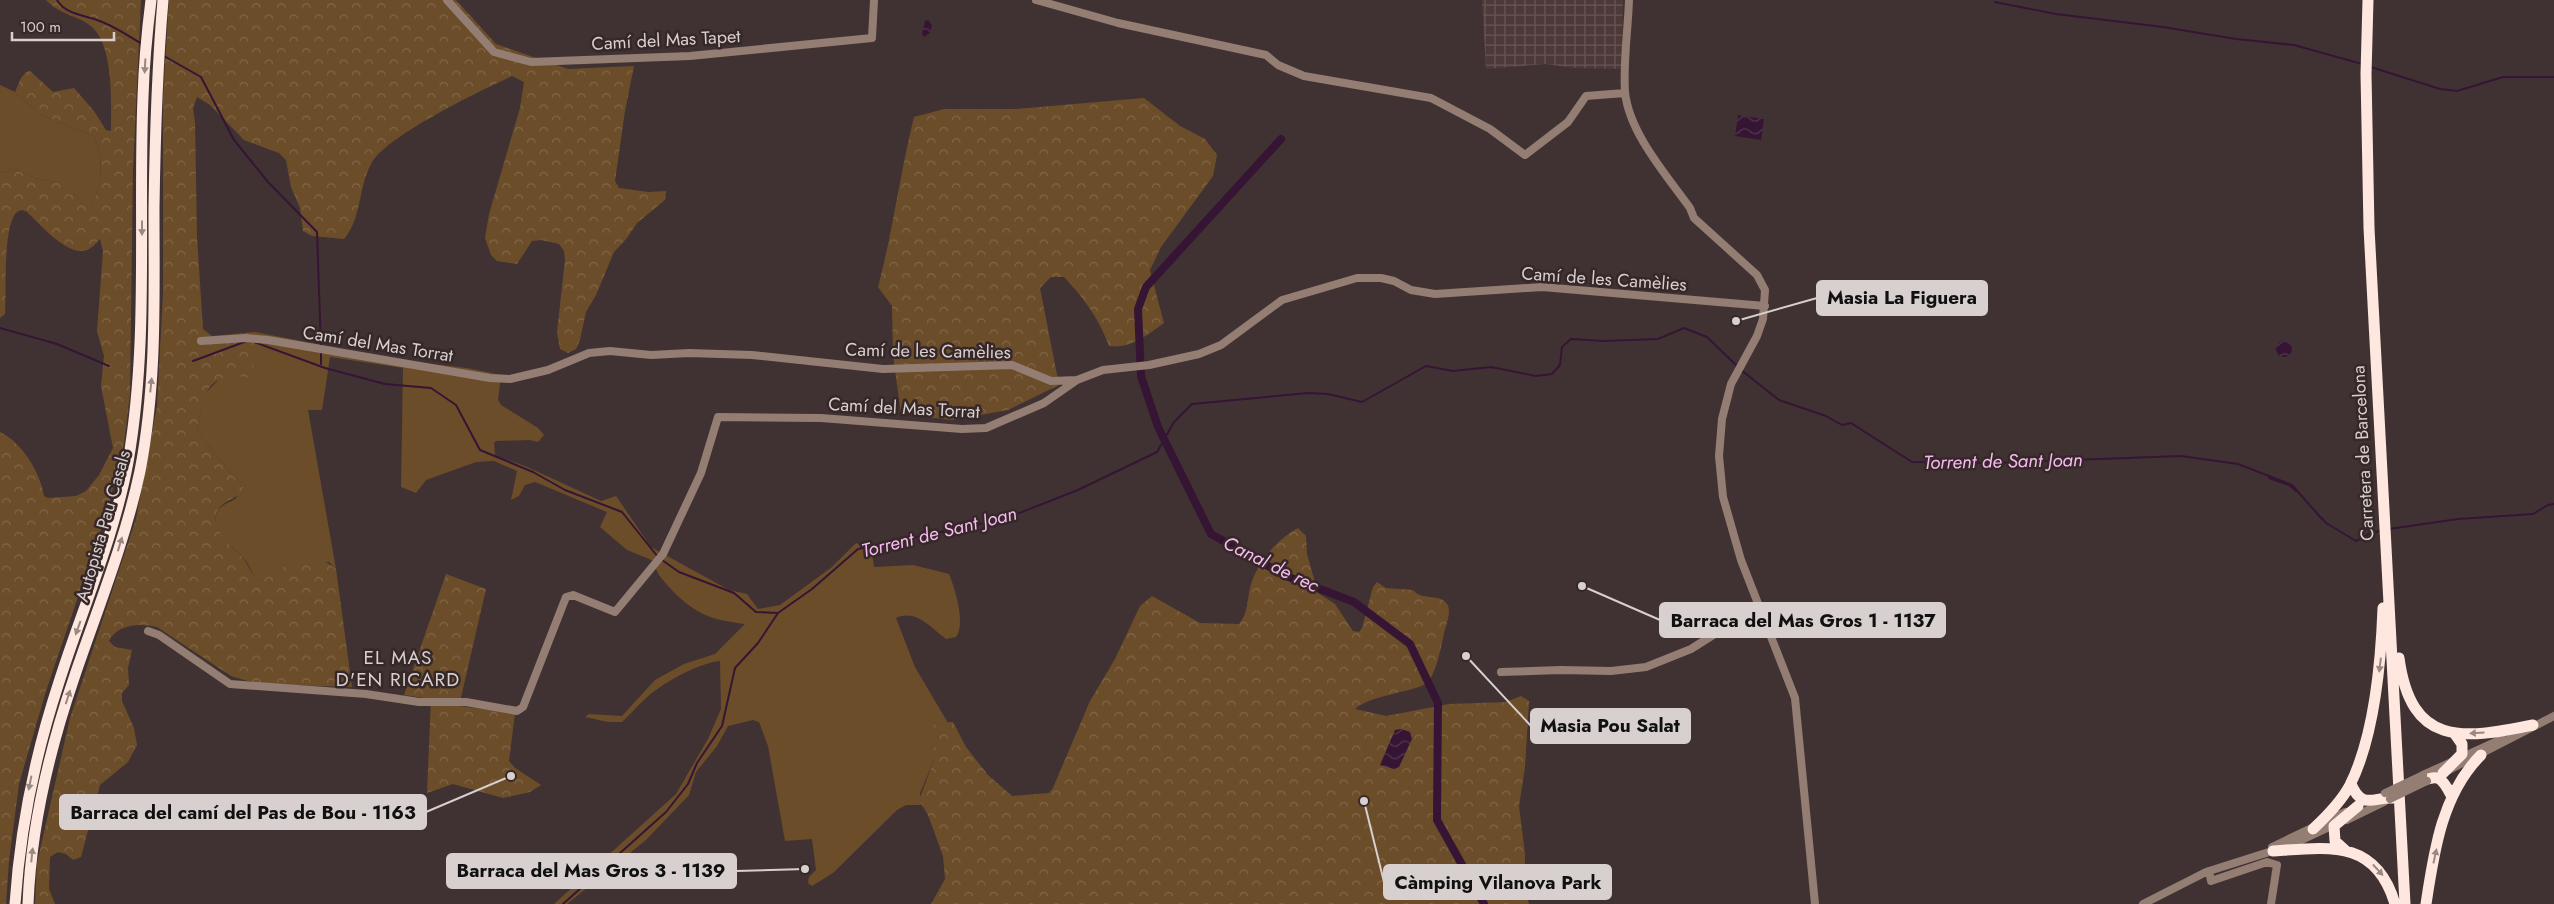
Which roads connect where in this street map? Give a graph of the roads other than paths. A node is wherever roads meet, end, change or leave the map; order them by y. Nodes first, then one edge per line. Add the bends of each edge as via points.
1 (150, 0) edge
2 (163, 0) edge
3 (447, 0) edge
4 (874, 0) edge
5 (1036, 0) edge
6 (1629, 0) edge
7 (2368, 0) edge
8 (1625, 93) junction
9 (1765, 306) junction
10 (201, 341) dead end
11 (752, 355) joint
12 (1077, 380) junction
13 (2386, 542) junction
14 (1759, 606) junction
15 (148, 631) dead end
16 (1501, 672) dead end
17 (2554, 716) edge
18 (2533, 726) junction
19 (2455, 734) junction
20 (2518, 734) junction
21 (2481, 755) junction
22 (2460, 757) junction
23 (2432, 777) junction
24 (2405, 783) joint
25 (2350, 784) junction
26 (2451, 795) junction
27 (2389, 797) junction
28 (2363, 803) junction
29 (2334, 826) junction
30 (2312, 828) junction
31 (2273, 851) junction
32 (2346, 851) junction
33 (2250, 857) junction
34 (2209, 871) junction
35 (15, 904) edge
36 (28, 904) edge
37 (1815, 904) edge
38 (2143, 904) edge
39 (2271, 904) edge
40 (2395, 904) edge
41 (2405, 904) edge
42 (2426, 904) edge

1 -> 35 highway, Autopista Pau Casals via 143,97 141,342 133,429 120,500 59,680 33,769 20,845
36 -> 2 highway, Autopista Pau Casals via 32,851 45,777 131,508 146,434 154,354 156,103
3 - 4 street, Camí del Mas Tapet via 494,52 531,62 690,56 872,38
5 - 8 street via 1118,23 1266,56 1304,76 1431,98 1490,129 1525,154 1568,122 1586,96
6 - 8 street
7 - 13 highway, Carretera de Barcelona via 2366,84 2371,272
8 - 9 street via 1645,145 1694,218 1757,275 1765,290
9 - 12 street, Camí de les Camèlies via 1542,287 1435,294 1411,290 1381,278 1357,278 1282,300 1221,345 1199,354 1103,370
9 - 14 street via 1758,336 1731,384 1722,419 1719,456 1723,498 1740,560
10 - 11 street, Camí del Mas Torrat via 268,340 510,379 548,370 589,353
11 - 12 street, Camí de les Camèlies via 883,369 1012,365 1051,380
12 - 15 street, Camí del Mas Torrat via 1044,402 986,428 821,418 718,418 701,474 663,554 615,612 573,595 566,597 523,707 517,710 466,702 419,702 366,694 230,684 159,635
13 - 19 highway via 2399,659 2407,698 2430,724
13 -> 25 highway via 2380,669 2364,744
13 - 41 highway, Carretera de Barcelona
14 - 16 street via 1691,649 1646,668 1611,672
14 - 37 street via 1795,698
17 - 18 street
18 -> 19 highway
18 - 20 street
19 - 22 highway via 2462,744
20 - 21 street
20 - 22 street
21 - 23 street
21 - 26 highway
22 - 23 highway
22 - 23 street
23 - 24 highway
23 - 26 highway via 2447,786
23 - 27 street, bridge
24 - 27 street, bridge
25 - 28 highway
25 - 30 highway via 2334,808
42 -> 26 highway via 2438,840
27 - 28 highway
27 - 29 street
28 - 29 highway
28 - 30 street
29 - 31 street
29 - 32 highway via 2335,841
30 - 33 street
31 - 32 highway
31 - 33 street
32 -> 40 highway via 2368,860 2382,873
33 - 34 street
34 - 38 street
34 - 39 street via 2211,881 2267,862 2277,866

